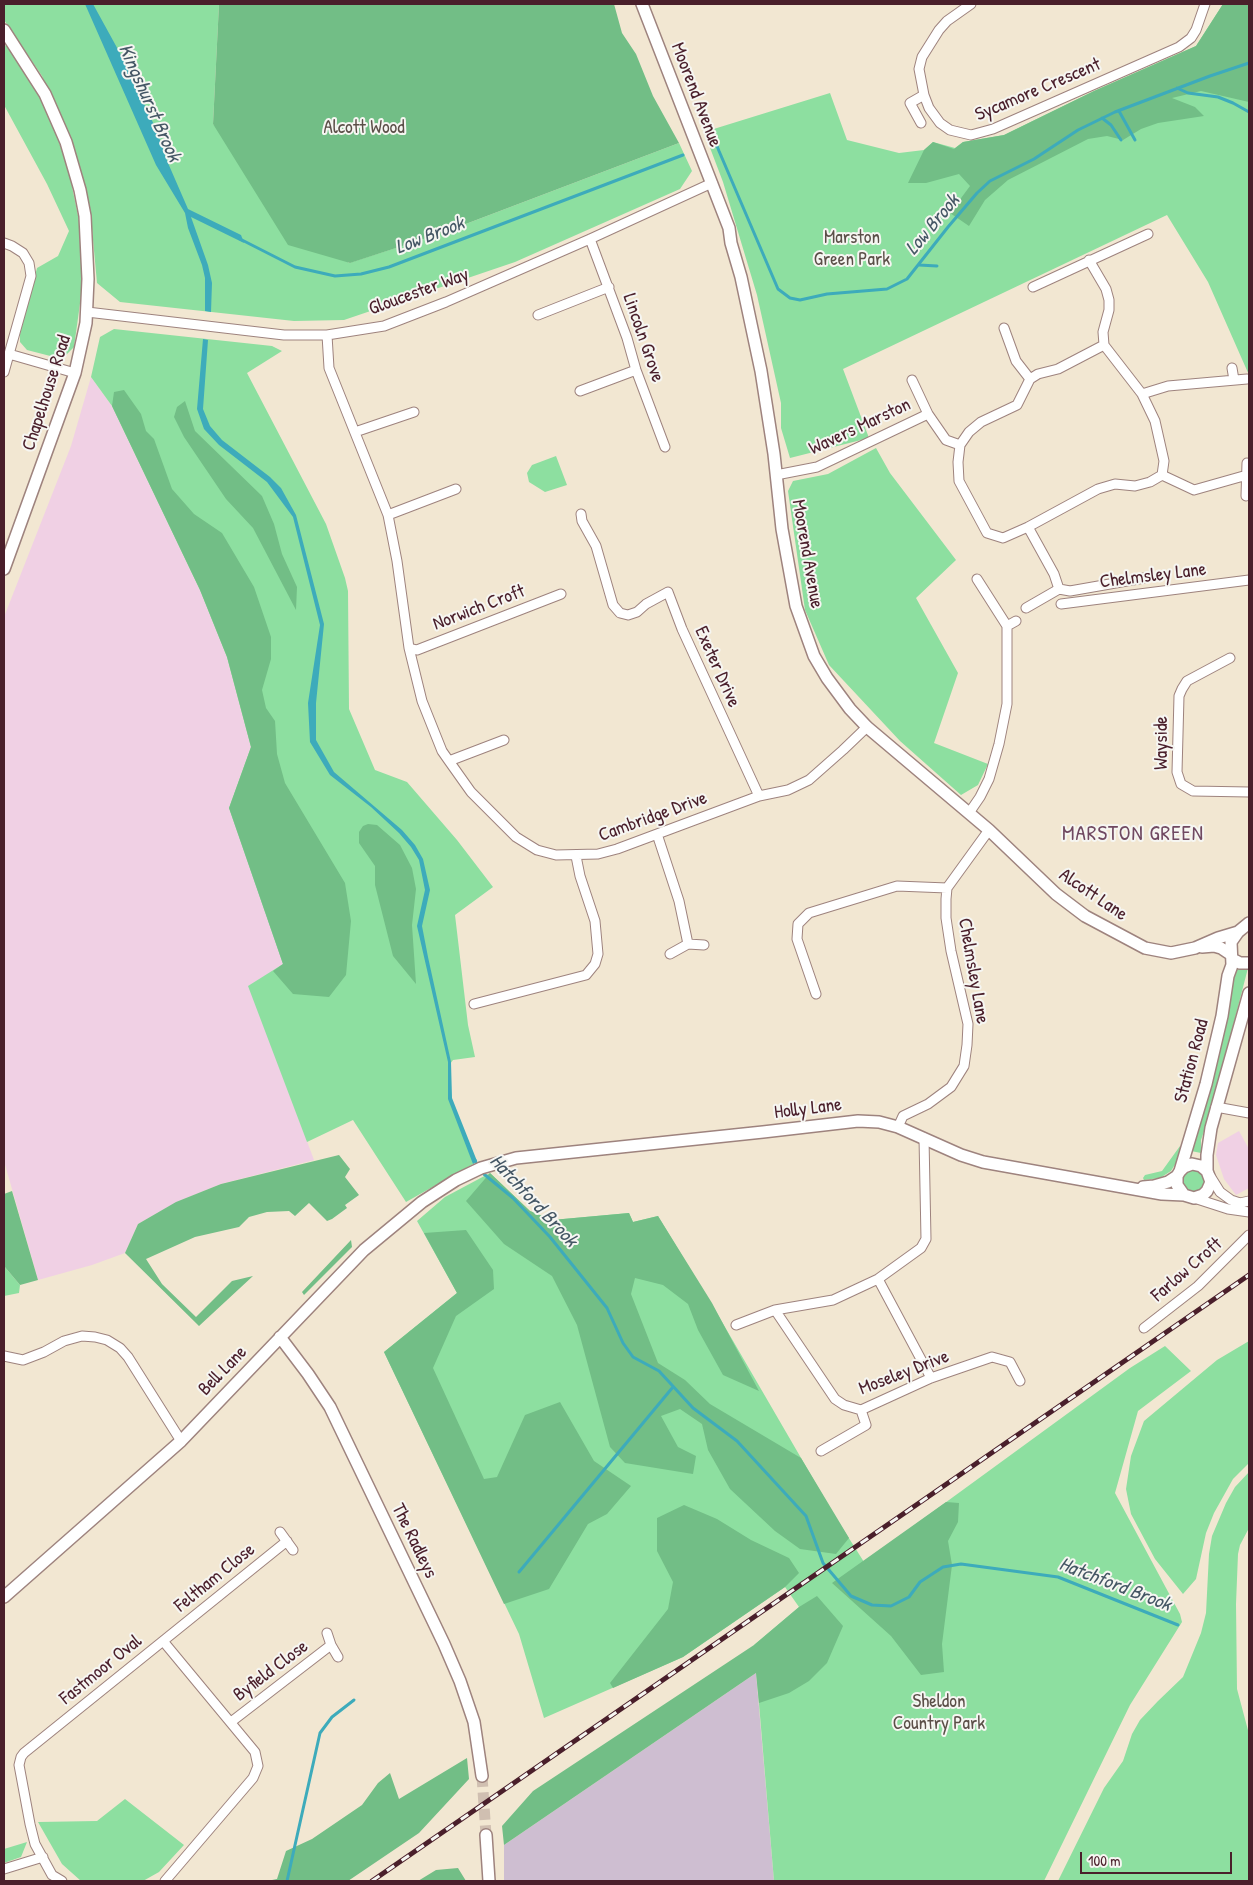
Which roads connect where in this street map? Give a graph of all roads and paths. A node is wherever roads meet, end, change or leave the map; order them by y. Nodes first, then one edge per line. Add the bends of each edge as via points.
1 (642, 4) edge
2 (971, 4) edge
3 (1205, 4) edge
4 (4, 30) edge
5 (924, 95) junction
6 (920, 123) dead end
7 (712, 183) junction
8 (1148, 234) dead end
9 (590, 239) junction
10 (4, 243) edge
11 (1089, 260) junction
12 (609, 287) junction
13 (1033, 287) dead end
14 (87, 312) junction
15 (538, 315) dead end
16 (1004, 328) dead end
17 (327, 335) junction
18 (1104, 345) junction
19 (9, 354) junction
20 (1232, 368) dead end
21 (636, 370) junction
22 (4, 372) edge
23 (75, 373) junction
24 (1030, 379) junction
25 (1247, 379) dead end
26 (912, 380) dead end
27 (1234, 380) junction
28 (580, 391) dead end
29 (1142, 394) junction
30 (414, 412) dead end
31 (928, 414) junction
32 (355, 432) junction
33 (960, 445) junction
34 (665, 447) dead end
35 (1247, 464) dead end
36 (776, 474) junction
37 (1162, 475) junction
38 (1247, 475) junction
39 (456, 489) dead end
40 (1246, 496) dead end
41 (580, 514) dead end
42 (388, 515) junction
43 (1028, 527) junction
44 (4, 569) edge
45 (1144, 578) dead end
46 (977, 579) dead end
47 (1249, 580) edge
48 (1060, 589) junction
49 (561, 594) dead end
50 (1061, 604) dead end
51 (1026, 608) dead end
52 (1016, 622) dead end
53 (1007, 626) junction
54 (409, 648) junction
55 (1230, 658) dead end
56 (867, 727) junction
57 (504, 740) dead end
58 (449, 761) junction
59 (1249, 792) edge
60 (759, 796) junction
61 (969, 813) junction
62 (988, 830) junction
63 (657, 834) junction
64 (576, 856) junction
65 (947, 888) junction
66 (1244, 929) edge
67 (688, 944) junction
68 (704, 945) dead end
69 (1195, 948) junction
70 (670, 954) dead end
71 (1231, 957) junction
72 (1249, 964) edge
73 (1249, 993) edge
74 (816, 994) dead end
75 (474, 1004) dead end
76 (1216, 1107) junction
77 (1249, 1113) edge
78 (898, 1127) junction
79 (924, 1138) junction
80 (468, 1173) joint
81 (1178, 1173) junction
82 (1209, 1173) junction
83 (1131, 1187) junction
84 (1189, 1196) junction
85 (1249, 1201) edge
86 (1249, 1212) edge
87 (1249, 1235) edge
88 (878, 1279) junction
89 (775, 1310) junction
90 (736, 1324) dead end
91 (1144, 1328) dead end
92 (280, 1337) junction
93 (4, 1356) edge
94 (931, 1378) junction
95 (1020, 1381) dead end
96 (861, 1410) junction
97 (181, 1441) junction
98 (821, 1451) dead end
99 (280, 1532) dead end
100 (287, 1541) junction
101 (293, 1550) dead end
102 (4, 1596) edge
103 (327, 1633) dead end
104 (163, 1641) junction
105 (331, 1645) junction
106 (338, 1657) dead end
107 (231, 1722) junction
108 (482, 1776) tunnel mouth
109 (486, 1835) tunnel mouth
110 (43, 1857) junction
111 (4, 1869) edge
112 (62, 1881) edge
113 (165, 1881) edge
114 (489, 1881) edge

1 - 7 street, Moorend Avenue
2 - 5 street, Sycamore Crescent via 938,30 922,57 919,69
3 - 5 street, Sycamore Crescent via 1196,30 1179,47 993,129 970,135 950,130 940,123
4 - 14 street, Chapelhouse Road via 45,94 66,142 85,216
5 - 6 street via 910,103
7 - 9 street, Gloucester Way
7 - 36 street, Moorend Avenue via 723,229 731,243 741,277 761,371
8 - 11 street
9 - 12 street, Lincoln Grove
9 - 17 street, Gloucester Way via 384,326
10 - 19 street via 23,253 29,263 30,276
11 - 13 street
11 - 18 street via 1109,300
12 - 15 street
12 - 21 street, Lincoln Grove
14 - 17 street, Gloucester Way via 284,335
14 - 23 street, Chapelhouse Road
16 - 24 street via 1016,361
17 - 32 street, Cambridge Drive via 329,368
18 - 24 street via 1058,369
18 - 29 street
19 - 22 street
19 - 23 street
20 - 27 street
21 - 28 street
21 - 34 street, Lincoln Grove
23 - 44 street, Chapelhouse Road
24 - 33 street via 1017,405 981,422
25 - 27 street
26 - 31 street, Wavers Marston
27 - 29 street via 1168,386
29 - 37 street via 1155,421 1164,461
30 - 32 street
31 - 33 street, Wavers Marston via 946,440
31 - 36 street, Wavers Marston via 817,467
32 - 42 street, Cambridge Drive
33 - 43 street via 959,481 987,533 1003,538
35 - 38 street
36 - 56 street, Moorend Avenue via 789,573 804,629 827,678
37 - 38 street via 1194,490
37 - 43 street via 1135,486 1116,484 1098,489
38 - 40 street
39 - 42 street
41 - 60 street, Exeter Drive via 596,546 612,605 620,613 637,612 668,592
42 - 54 street, Cambridge Drive
43 - 48 street
45 - 48 street via 1070,591
46 - 53 street
47 - 50 street, Chelmsley Lane
48 - 51 street
49 - 54 street, Norwich Croft via 417,650
52 - 53 street
53 - 61 street via 1007,704 999,744 986,785
54 - 58 street, Cambridge Drive via 422,701
55 - 59 street, Wayside via 1187,681 1182,689 1179,696 1177,772 1181,784 1193,791
56 - 60 street, Cambridge Drive via 809,780 788,790
56 - 61 street, Moorend Avenue
57 - 58 street
58 - 64 street, Cambridge Drive via 471,792 516,837 537,850
60 - 63 street, Cambridge Drive
61 - 62 street, Moorend Avenue
62 - 65 street
62 - 69 street, Alcott Lane via 1056,894 1085,916 1145,948 1171,953
63 - 64 street, Cambridge Drive via 598,854
63 - 67 street via 679,901
64 - 75 street via 595,921 598,954 595,964 586,975
65 - 74 street via 897,886 809,913 798,924 797,939
65 - 78 street, Chelmsley Lane via 946,918 951,951 968,1024 964,1066 951,1087 928,1104 902,1116
66 - 69 street
66 - 71 street, Station Road via 1231,942
67 - 68 street
67 - 70 street
69 - 71 street via 1214,946
71 - 72 street
71 - 81 street, Station Road via 1222,1016 1206,1084
73 - 76 street, Station Road
76 - 77 street
76 - 82 street, Station Road via 1207,1155
78 - 79 street, Holly Lane
78 - 80 street, Holly Lane via 858,1121 516,1158
79 - 83 street, Holly Lane via 982,1162
79 - 88 street via 926,1239 921,1248
80 - 92 street, Bell Lane via 422,1202 377,1239
81 - 82 street, Holly Lane via 1184,1166 1192,1164 1202,1166
81 - 83 street, Holly Lane via 1168,1182
81 - 84 street via 1177,1185
82 - 84 street via 1207,1191 1203,1195
82 - 85 street via 1220,1192 1231,1200
83 - 84 street, Holly Lane
84 - 86 street via 1228,1209
87 - 91 street, Farlow Croft via 1198,1286
88 - 89 street via 833,1300
88 - 94 street
89 - 90 street
89 - 96 street, Moseley Drive via 835,1399
92 - 97 street, Bell Lane
92 - 108 street, The Radleys via 330,1407 444,1644 474,1722
93 - 97 street via 24,1360 82,1336 107,1340 128,1357
94 - 95 street, Moseley Drive via 992,1357 1010,1362
94 - 96 street, Moseley Drive
96 - 98 street via 866,1424
97 - 102 street, Bell Lane
99 - 100 street
100 - 101 street
100 - 104 street, Feltham Close
103 - 105 street
104 - 107 street, Fastmoor Oval
104 - 110 street, Fastmoor Oval via 21,1757 19,1765 30,1824 35,1844
105 - 106 street
105 - 107 street, Byfield Close
107 - 113 street, Fastmoor Oval via 254,1752 258,1766 253,1778
109 - 114 street
110 - 111 street
110 - 112 street, Fastmoor Oval via 52,1875

